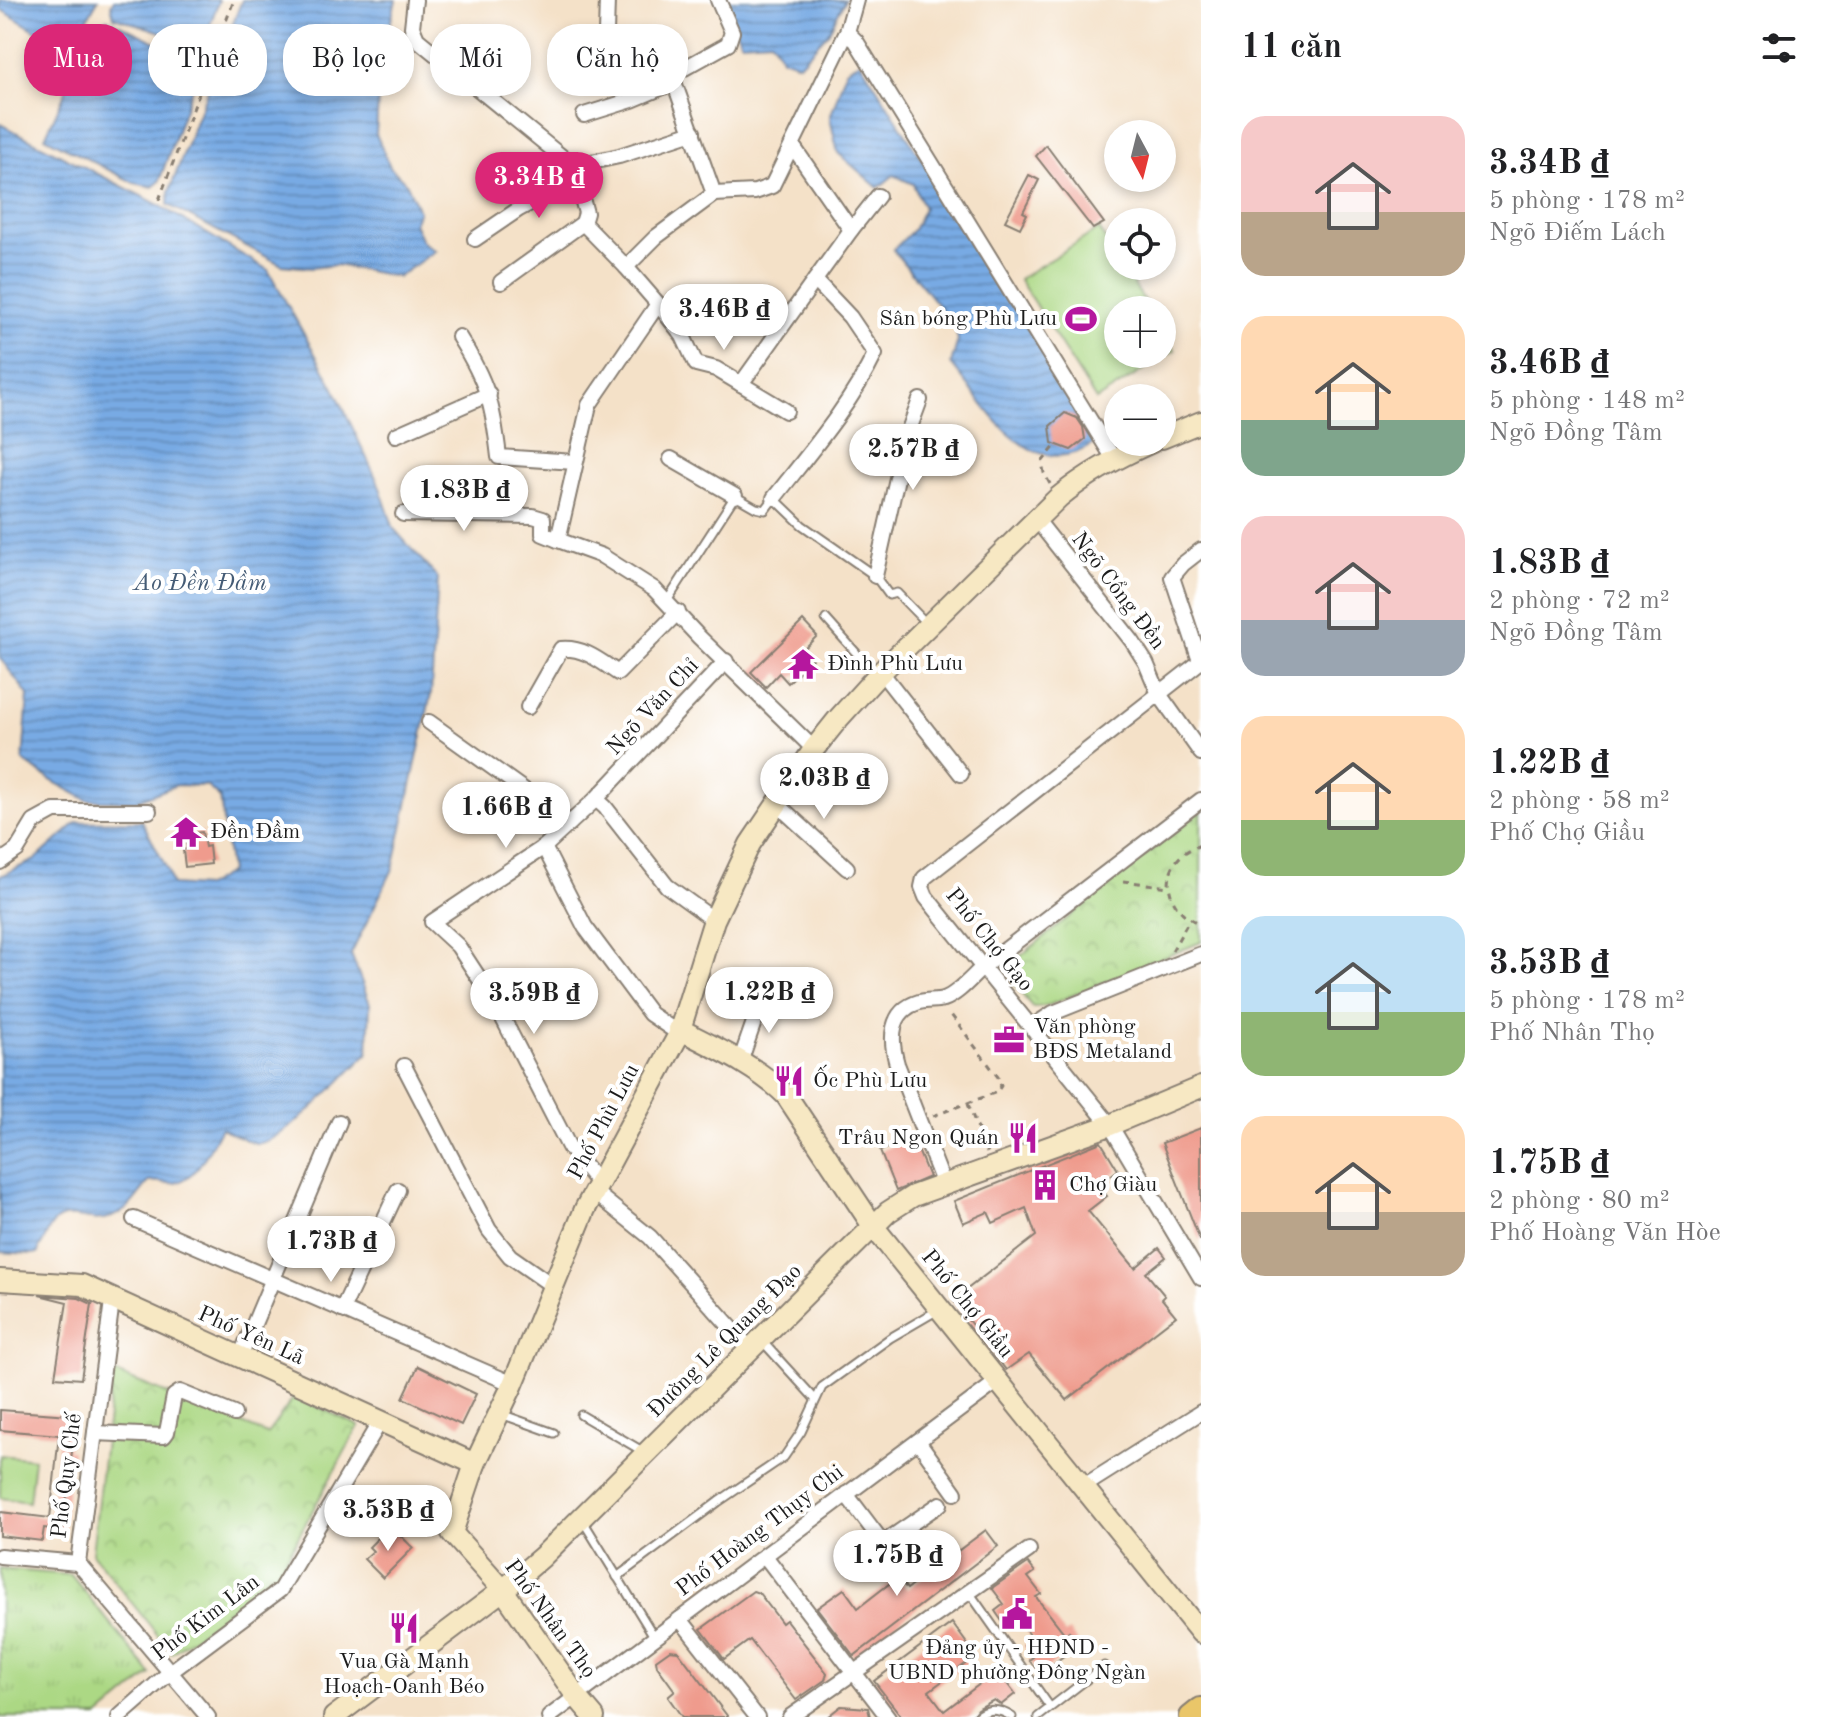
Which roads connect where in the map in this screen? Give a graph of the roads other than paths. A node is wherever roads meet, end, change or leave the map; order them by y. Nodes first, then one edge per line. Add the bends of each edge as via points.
1 (415, 0) edge
2 (607, 0) edge
3 (718, 0) edge
4 (856, 0) edge
5 (606, 24) edge
6 (847, 32) junction
7 (688, 69) edge
8 (640, 96) edge
9 (679, 96) edge
10 (584, 115) dead end
11 (693, 132) junction
12 (792, 145) junction
13 (573, 166) junction
14 (714, 194) junction
15 (878, 196) dead end
16 (583, 223) junction
17 (851, 230) junction
18 (475, 239) dead end
19 (626, 267) junction
20 (815, 280) junction
21 (501, 282) dead end
22 (658, 304) junction
23 (459, 337) dead end
24 (741, 384) junction
25 (489, 394) junction
26 (920, 400) dead end
27 (786, 411) dead end
28 (1201, 422) edge
29 (1176, 432) edge
30 (396, 435) dead end
31 (1121, 456) edge
32 (671, 459) dead end
33 (1114, 459) junction
34 (575, 462) junction
35 (735, 496) junction
36 (774, 498) junction
37 (403, 514) dead end
38 (1036, 519) junction
39 (558, 540) junction
40 (1201, 550) edge
41 (875, 576) junction
42 (667, 601) junction
43 (678, 612) junction
44 (826, 619) dead end
45 (929, 627) junction
46 (726, 661) junction
47 (1200, 661) edge
48 (879, 674) junction
49 (1159, 694) junction
50 (528, 707) dead end
51 (429, 722) dead end
52 (814, 749) junction
53 (1201, 753) edge
54 (961, 774) dead end
55 (596, 799) junction
56 (1201, 800) edge
57 (776, 803) junction
58 (149, 811) dead end
59 (570, 823) junction
60 (544, 847) junction
61 (0, 862) edge
62 (847, 868) dead end
63 (714, 920) junction
64 (1201, 954) edge
65 (983, 967) junction
66 (763, 996) dead end
67 (1032, 1027) junction
68 (679, 1031) junction
69 (740, 1062) junction
70 (404, 1066) dead end
71 (1201, 1087) edge
72 (339, 1122) dead end
73 (1110, 1125) junction
74 (944, 1185) junction
75 (595, 1187) junction
76 (398, 1190) dead end
77 (134, 1219) dead end
78 (873, 1226) junction
79 (1201, 1278) edge
80 (272, 1279) junction
81 (0, 1280) edge
82 (553, 1286) junction
83 (112, 1301) junction
84 (940, 1309) junction
85 (342, 1310) junction
86 (755, 1344) junction
87 (240, 1357) junction
88 (998, 1381) junction
89 (513, 1384) junction
90 (815, 1399) junction
91 (1201, 1412) edge
92 (499, 1413) junction
93 (234, 1414) dead end
94 (581, 1415) dead end
95 (381, 1420) junction
96 (95, 1433) junction
97 (554, 1433) dead end
98 (918, 1441) junction
99 (646, 1454) junction
100 (475, 1464) junction
101 (1084, 1486) junction
102 (955, 1493) dead end
103 (846, 1494) junction
104 (940, 1504) dead end
105 (581, 1518) junction
106 (1029, 1550) dead end
107 (0, 1556) edge
108 (765, 1556) junction
109 (78, 1563) junction
110 (617, 1577) junction
111 (503, 1590) junction
112 (969, 1592) junction
113 (680, 1619) junction
114 (1201, 1633) edge
115 (655, 1638) junction
116 (1104, 1666) dead end
117 (169, 1673) junction
118 (854, 1673) junction
119 (577, 1697) junction
120 (1050, 1707) junction
121 (1201, 1709) edge
122 (119, 1717) edge
123 (208, 1717) edge
124 (334, 1717) edge
125 (549, 1717) edge
126 (594, 1717) edge
127 (757, 1717) edge
128 (790, 1717) edge
129 (888, 1717) edge
130 (977, 1717) edge
131 (1012, 1717) edge
132 (1038, 1717) edge
133 (1191, 1717) edge

1 - 13 street via 412,27 417,39
2 - 5 street
3 - 7 street via 732,32 728,44
4 - 6 street
6 - 12 street
6 - 33 street
8 - 10 street
9 - 11 street
11 - 13 street
11 - 14 street
12 - 14 street via 772,186
12 - 17 street
13 - 16 street via 586,213
13 - 18 street via 547,194
14 - 19 street
15 - 17 street
16 - 19 street
16 - 21 street
17 - 20 street
19 - 22 street
20 - 24 street
20 - 36 street via 875,354 828,429
22 - 24 street via 696,364
22 - 34 street via 589,405
23 - 25 street
24 - 27 street
25 - 30 street
25 - 34 street via 499,457
26 - 41 street via 906,438
28 - 29 main road
31 - 33 main road, Phố Phù Lưu
32 - 35 street
33 - 38 main road, Phố Phù Lưu
34 - 39 street
35 - 36 lane via 765,510
35 - 42 lane
36 - 41 lane via 802,525
37 - 39 street via 533,516 543,519 543,534
38 - 45 main road, Phố Phù Lưu
38 - 49 street, Ngõ Cổng Đền via 1132,641
39 - 42 street via 602,556
40 - 47 street via 1172,577
41 - 45 lane via 889,595 897,593
42 - 43 street
43 - 46 street
43 - 50 street via 618,673 590,653 561,649
44 - 48 lane
45 - 48 main road, Phố Phù Lưu
46 - 52 street
46 - 55 street, Ngõ Văn Chỉ
47 - 49 street, Phố Chợ Gạo
48 - 52 main road, Phố Phù Lưu
48 - 54 street
49 - 53 street, Ngõ Cổng Đền
49 - 65 street, Phố Chợ Gạo via 924,878 926,897
51 - 59 street
52 - 57 main road, Phố Phù Lưu
55 - 59 street, Ngõ Văn Chỉ
55 - 63 street via 667,886
56 - 65 street
57 - 62 street
57 - 63 main road, Phố Phù Lưu
58 - 61 street via 54,811 34,822 17,850
59 - 60 street, Ngõ Văn Chỉ
60 - 68 street via 585,927 650,1014
60 - 75 street, Ngõ Văn Chỉ via 432,922 458,946 494,1001
63 - 68 main road, Phố Phù Lưu
64 - 67 street via 1053,1013
65 - 67 street, Phố Chợ Gạo
65 - 74 street via 951,995 907,1008 891,1034 897,1064
66 - 69 street
67 - 73 street, Phố Chợ Gạo
68 - 69 main road, Phố Chợ Giầu
68 - 75 main road, Phố Phù Lưu
69 - 78 main road, Phố Chợ Giầu via 786,1095
70 - 82 street via 489,1230 510,1256
71 - 73 main road, Đường Lê Quang Đạo
72 - 80 street
73 - 74 main road, Đường Lê Quang Đạo
73 - 79 street, Phố Chợ Gạo
74 - 78 main road, Đường Lê Quang Đạo via 913,1196
75 - 82 main road, Phố Phù Lưu
75 - 86 street
76 - 85 street
77 - 80 street
78 - 84 main road, Phố Chợ Giầu
78 - 86 main road, Đường Lê Quang Đạo
80 - 85 street
80 - 87 street
81 - 83 main road, Phố Yên Lã via 82,1285
82 - 89 main road, Phố Phù Lưu
83 - 87 main road, Phố Yên Lã
83 - 96 street, Phố Quy Chế
84 - 88 main road, Phố Chợ Giầu
84 - 90 lane via 822,1387
85 - 89 street
86 - 90 lane
86 - 99 main road, Đường Lê Quang Đạo
87 - 95 main road, Phố Yên Lã
88 - 98 street, Phố Hoàng Thụy Chi
88 - 101 main road, Phố Chợ Giầu
89 - 92 main road, Phố Phù Lưu
90 - 110 lane via 784,1457
91 - 101 street
92 - 97 lane
92 - 100 main road, Phố Phù Lưu
93 - 96 street via 180,1392 174,1396 164,1436
94 - 99 lane
95 - 100 main road, Phố Yên Lã
95 - 117 street, Phố Kim Lân via 280,1590
96 - 109 street, Phố Quy Chế
98 - 102 street
98 - 103 street, Phố Hoàng Thụy Chi
99 - 105 main road, Đường Lê Quang Đạo
100 - 111 main road, Phố Nhân Thọ via 452,1533
101 - 114 main road, Phố Chợ Giầu
103 - 104 street via 883,1543
103 - 108 street, Phố Hoàng Thụy Chi
105 - 110 lane
105 - 111 main road, Đường Lê Quang Đạo
106 - 112 street
107 - 109 street
108 - 113 street, Phố Hoàng Thụy Chi
108 - 118 street
109 - 117 street, Phố Quy Chế
110 - 115 lane
111 - 119 main road, Phố Nhân Thọ
111 - 124 main road, Đường Lê Quang Đạo
112 - 118 street
112 - 120 lane
113 - 115 street, Phố Hoàng Thụy Chi
113 - 127 street
115 - 119 street, Phố Hoàng Thụy Chi
116 - 120 lane
117 - 122 street, Phố Kim Lân
117 - 123 street, Phố Quy Chế
118 - 128 street
118 - 129 street
119 - 125 street, Phố Hoàng Thụy Chi
119 - 126 main road, Phố Nhân Thọ
120 - 132 lane
121 - 133 main road
130 - 131 lane via 998,1710

